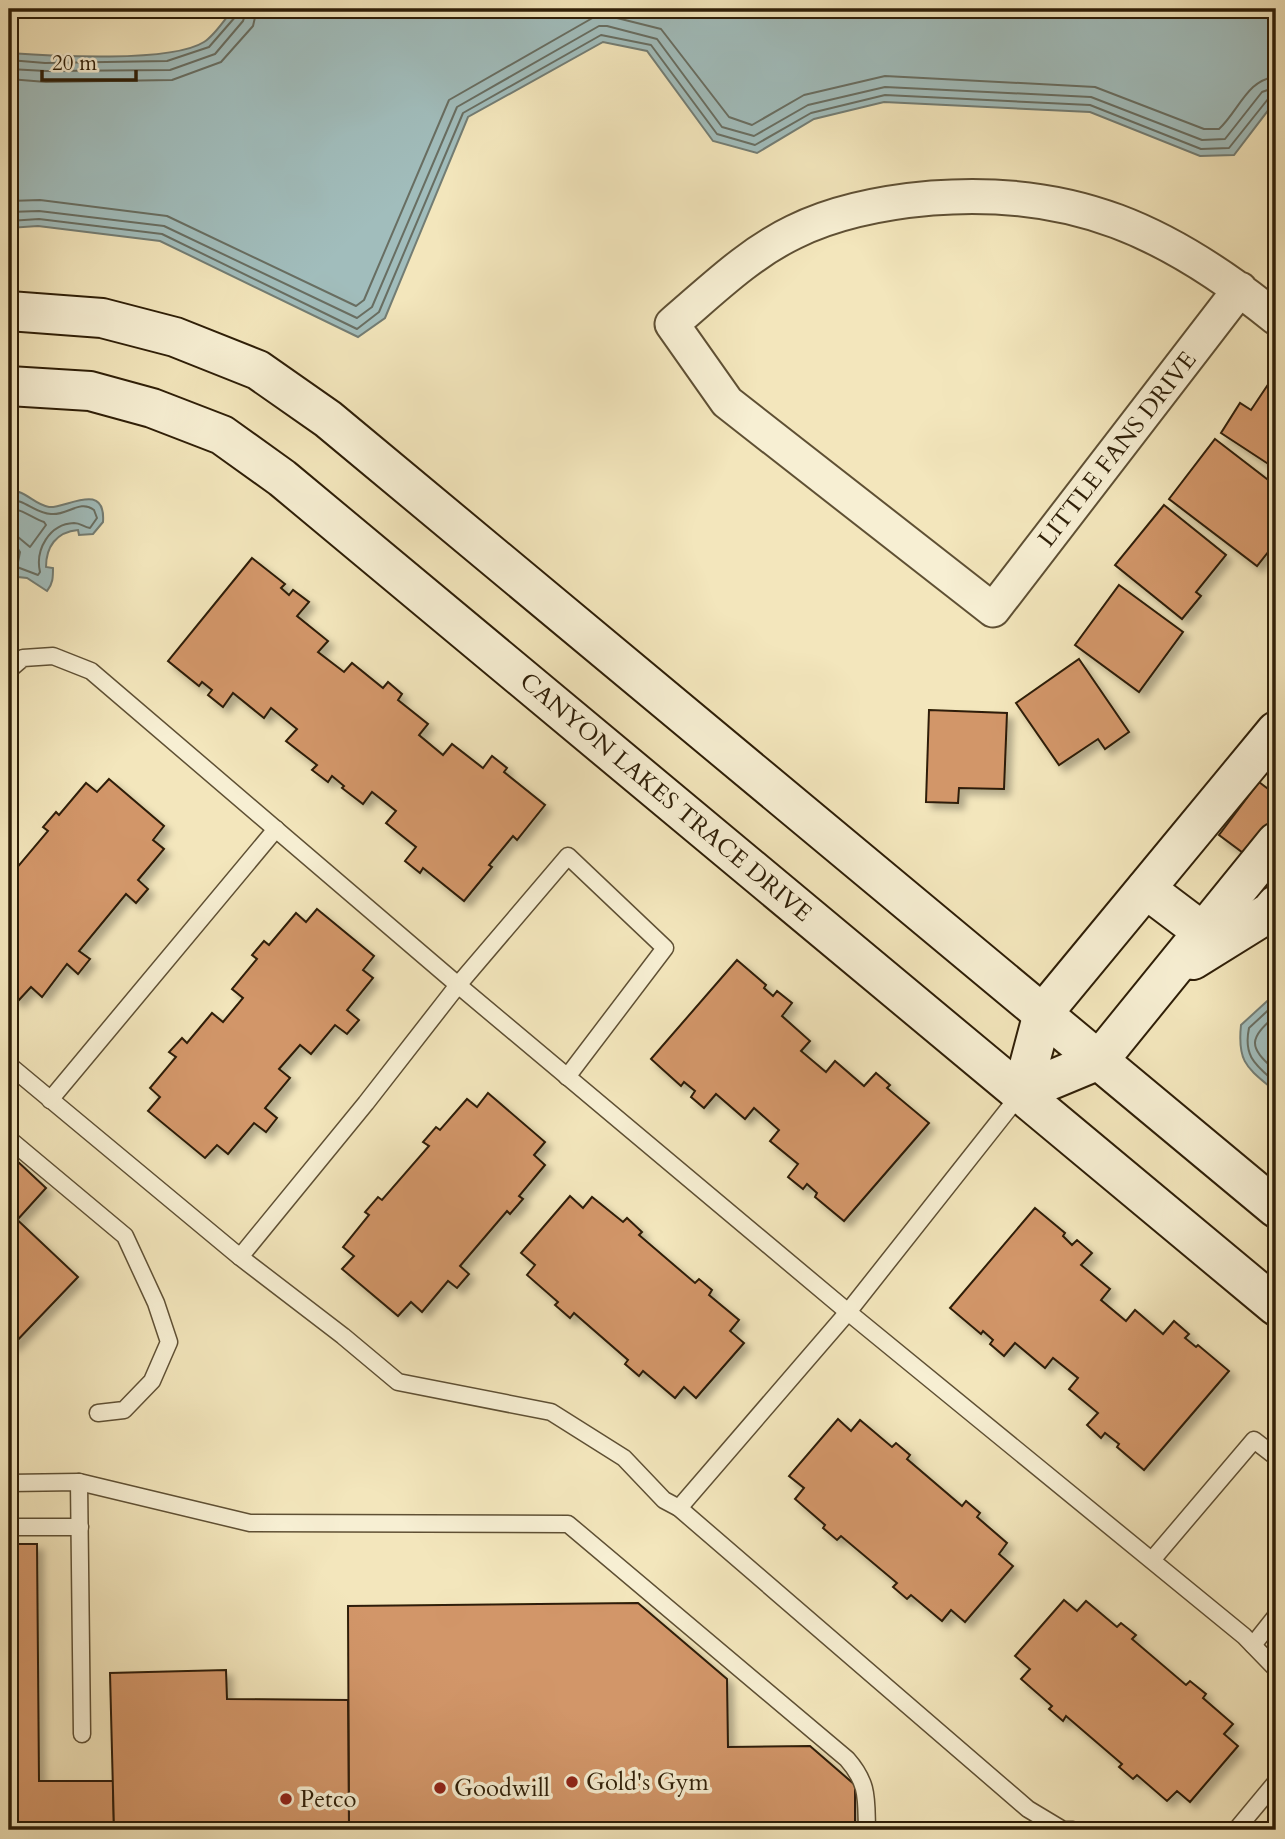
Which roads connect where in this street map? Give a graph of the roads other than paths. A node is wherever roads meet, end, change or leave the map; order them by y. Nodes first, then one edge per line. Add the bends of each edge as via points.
1 (1240, 289) junction
2 (9, 311) edge
3 (1276, 318) edge
4 (9, 386) edge
5 (9, 670) edge
6 (1276, 731) edge
7 (275, 828) junction
8 (1276, 842) edge
9 (1146, 889) junction
10 (1276, 905) edge
11 (1203, 932) junction
12 (1165, 978) junction
13 (458, 985) junction
14 (1043, 1013) junction
15 (1099, 1060) junction
16 (9, 1065) edge
17 (567, 1077) junction
18 (1022, 1092) junction
19 (50, 1100) junction
20 (9, 1139) edge
21 (1276, 1208) edge
22 (240, 1257) junction
23 (1276, 1306) edge
24 (848, 1312) junction
25 (98, 1413) dead end
26 (1276, 1457) edge
27 (79, 1482) junction
28 (9, 1483) edge
29 (679, 1508) junction
30 (9, 1527) edge
31 (80, 1527) junction
32 (1152, 1560) junction
33 (1276, 1616) edge
34 (1253, 1645) junction
35 (1276, 1669) edge
36 (82, 1734) dead end
37 (1276, 1782) edge
38 (867, 1830) edge
39 (1073, 1830) edge
40 (1236, 1830) edge

1 - 1 street, LITTLE FANS DRIVE via 993,610 727,402 672,324 745,261 794,232 850,211 973,195 1036,199 1098,213 1156,237
1 - 3 street
2 - 14 street via 102,317 175,337 258,370 338,428
4 - 18 street, CANYON LAKES TRACE DRIVE via 90,391 222,435 282,478
5 - 7 lane via 23,658 53,656 91,671
6 - 9 street
7 - 13 lane
7 - 19 lane
8 - 11 street
9 - 11 street
9 - 14 street
10 - 12 street
11 - 12 street
12 - 15 street
13 - 17 lane
13 - 17 lane via 568,856 664,948
13 - 22 lane
14 - 15 street
14 - 18 street
15 - 18 street
15 - 21 street
16 - 19 lane
17 - 24 lane
18 - 23 street, CANYON LAKES TRACE DRIVE
18 - 24 lane
19 - 22 lane
20 - 25 lane via 125,1236 169,1342 152,1381 124,1410
22 - 29 lane via 398,1382 551,1412 624,1458 664,1500
24 - 29 lane
24 - 32 lane
26 - 32 lane via 1254,1440
27 - 28 lane
27 - 31 lane
27 - 38 lane via 250,1523 568,1524 847,1759 861,1775
29 - 39 lane via 1028,1809 1063,1830
30 - 31 lane
31 - 36 lane
32 - 34 lane
33 - 34 lane
34 - 35 lane
37 - 40 lane

